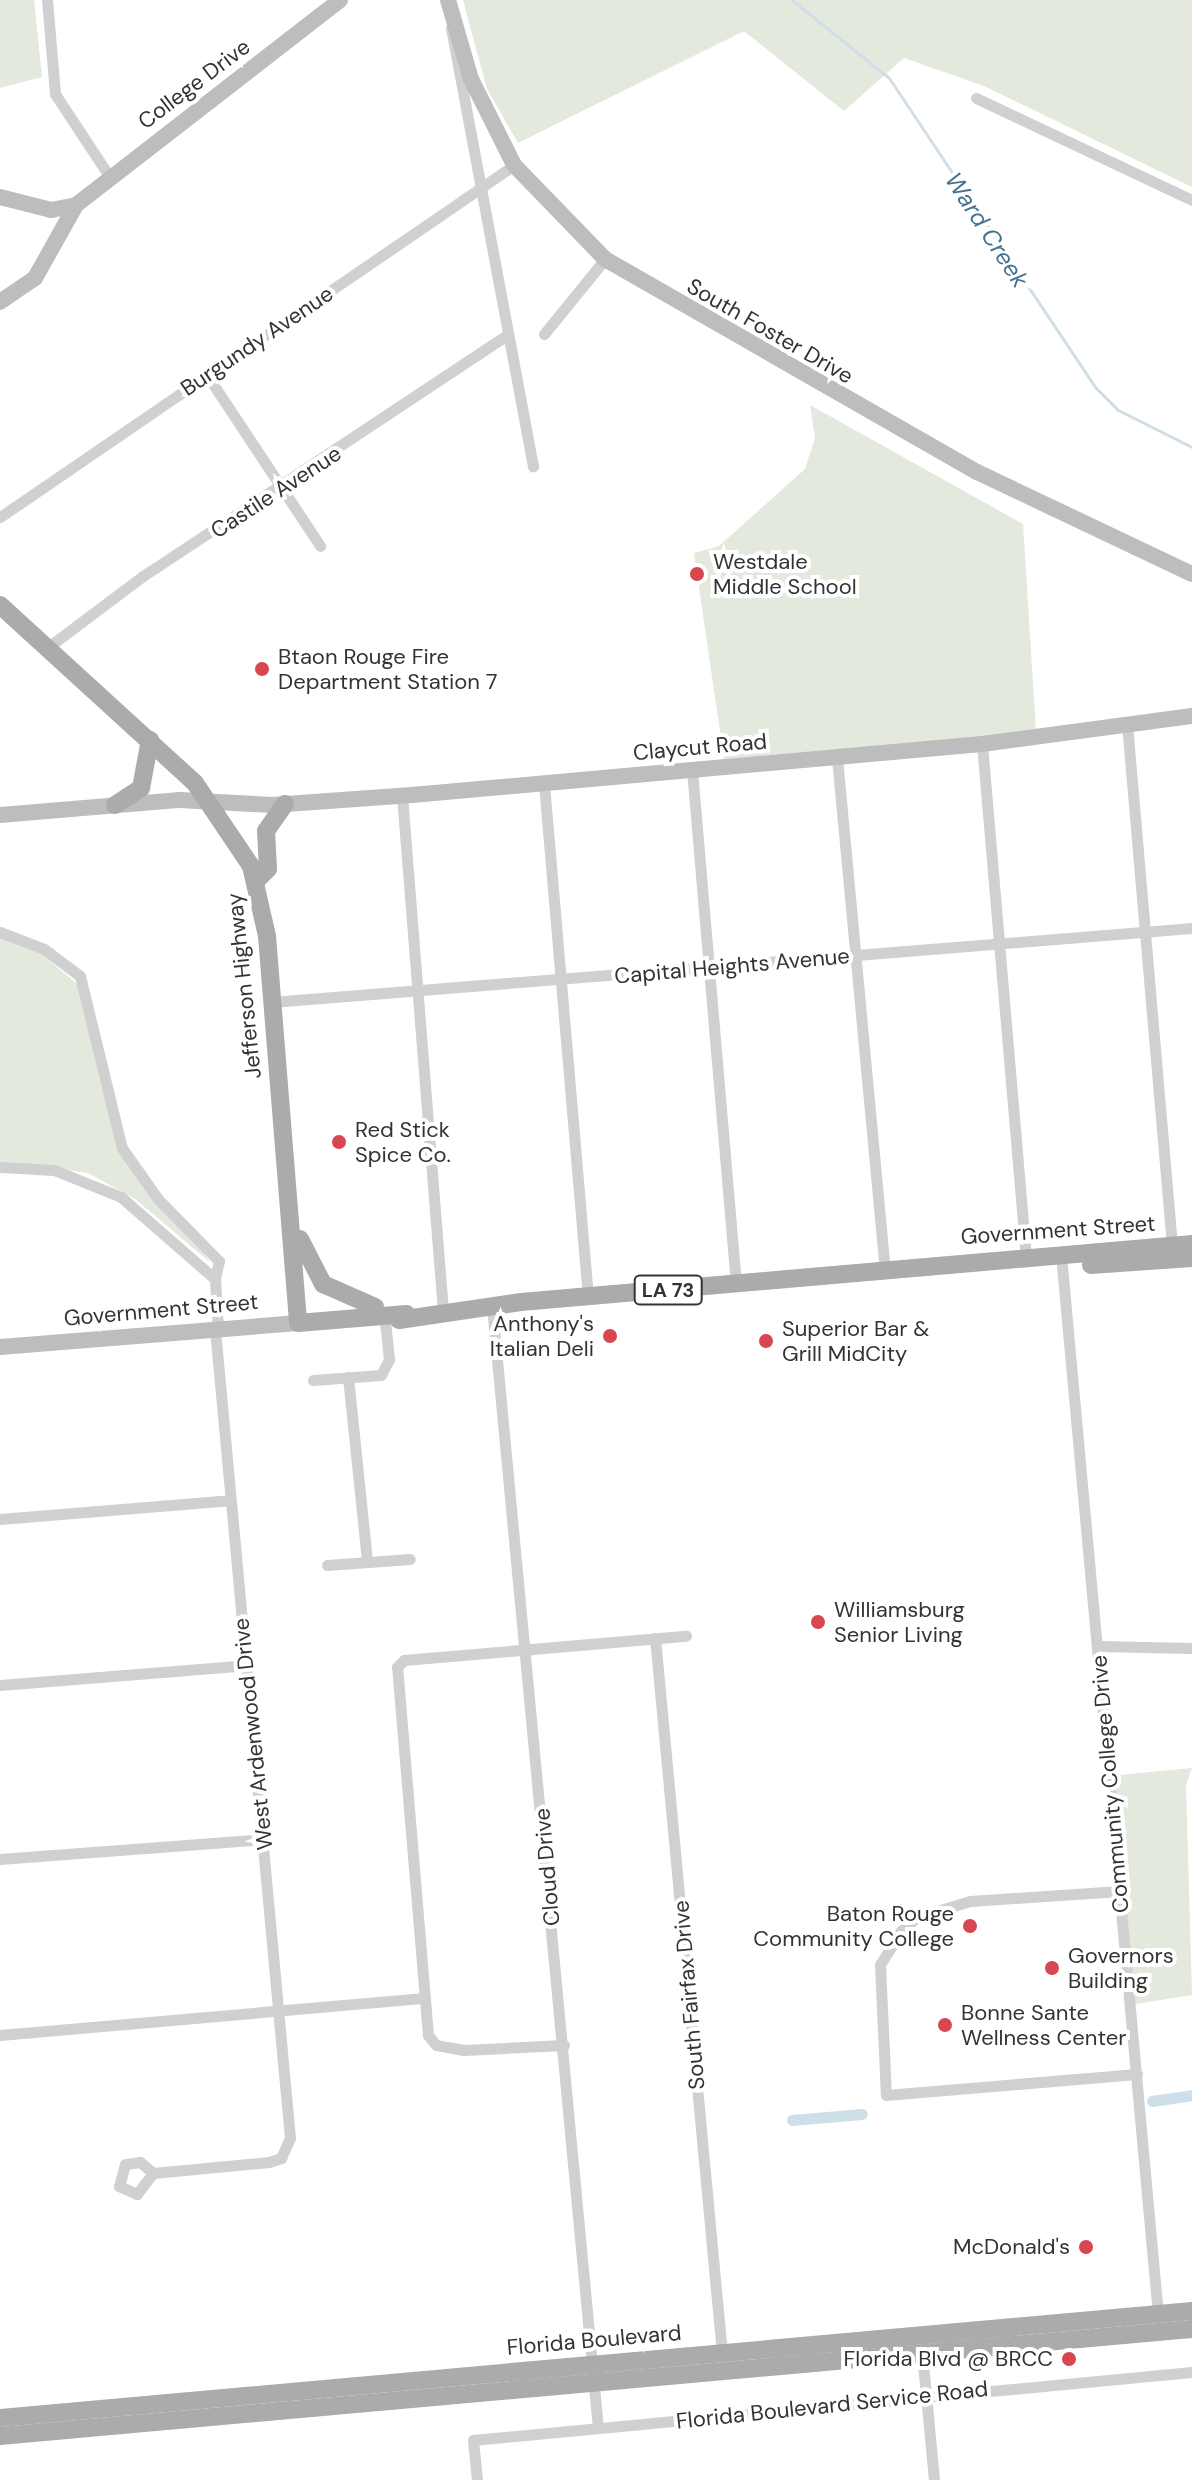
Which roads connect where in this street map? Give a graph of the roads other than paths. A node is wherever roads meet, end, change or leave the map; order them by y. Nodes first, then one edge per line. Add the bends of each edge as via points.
1 (47, 0) edge
2 (340, 0) edge
3 (448, 0) edge
4 (976, 98) dead end
5 (514, 165) junction
6 (109, 176) junction
7 (477, 193) junction
8 (0, 197) edge
9 (1192, 200) edge
10 (76, 205) junction
11 (36, 207) junction
12 (53, 243) junction
13 (605, 259) junction
14 (0, 302) edge
15 (544, 334) dead end
16 (505, 336) junction
17 (207, 375) junction
18 (533, 466) dead end
19 (279, 492) junction
20 (0, 517) edge
21 (320, 546) dead end
22 (1192, 574) edge
23 (0, 605) edge
24 (47, 648) junction
25 (1192, 716) edge
26 (1127, 724) junction
27 (150, 740) junction
28 (982, 744) junction
29 (837, 758) junction
30 (692, 770) junction
31 (544, 784) junction
32 (402, 796) junction
33 (211, 801) junction
34 (285, 804) junction
35 (115, 805) junction
36 (0, 815) edge
37 (256, 881) junction
38 (1192, 928) edge
39 (0, 932) edge
40 (1146, 932) junction
41 (1000, 944) junction
42 (855, 956) junction
43 (708, 968) junction
44 (562, 980) junction
45 (417, 991) junction
46 (272, 1002) junction
47 (0, 1167) edge
48 (291, 1233) junction
49 (1192, 1244) edge
50 (1172, 1246) junction
51 (1026, 1257) junction
52 (1192, 1258) edge
53 (1062, 1260) junction
54 (930, 1270) junction
55 (885, 1272) junction
56 (983, 1272) junction
57 (215, 1279) junction
58 (736, 1284) junction
59 (588, 1297) junction
60 (492, 1307) junction
61 (443, 1311) junction
62 (382, 1316) junction
63 (298, 1323) junction
64 (217, 1329) junction
65 (0, 1347) edge
66 (348, 1377) junction
67 (313, 1380) dead end
68 (229, 1500) junction
69 (0, 1519) edge
70 (410, 1559) dead end
71 (367, 1562) junction
72 (327, 1565) dead end
73 (686, 1636) dead end
74 (655, 1638) junction
75 (1097, 1646) junction
76 (1192, 1648) edge
77 (528, 1649) junction
78 (246, 1665) junction
79 (0, 1685) edge
80 (264, 1839) junction
81 (0, 1859) edge
82 (1120, 1891) junction
83 (424, 1998) junction
84 (277, 2010) junction
85 (0, 2035) edge
86 (564, 2045) junction
87 (1137, 2074) junction
88 (153, 2173) dead end
89 (1192, 2311) edge
90 (1158, 2314) junction
91 (1192, 2329) edge
92 (1083, 2330) junction
93 (852, 2350) junction
94 (722, 2353) junction
95 (922, 2353) junction
96 (1192, 2372) edge
97 (593, 2374) junction
98 (926, 2395) junction
99 (135, 2415) junction
100 (0, 2418) edge
101 (598, 2428) junction
102 (0, 2436) edge
103 (477, 2480) edge
104 (934, 2480) edge

1 - 6 street via 55,94
2 - 6 street, College Drive
3 - 5 street, South Foster Drive via 471,79
3 - 7 street
4 - 9 street
5 - 7 street, Burgundy Avenue
5 - 13 street, South Foster Drive
6 - 10 street, College Drive
7 - 16 street
7 - 17 street, Burgundy Avenue
8 - 11 street
10 - 11 street
10 - 12 street, College Drive
11 - 12 street
12 - 14 street, College Drive via 35,278
13 - 15 street
13 - 22 street, South Foster Drive via 963,465
16 - 18 street
16 - 19 street, Castile Avenue
17 - 19 street
17 - 20 street, Burgundy Avenue
19 - 21 street
19 - 24 street, Castile Avenue via 143,576
23 - 24 main road, Jefferson Highway
24 - 27 main road, Jefferson Highway
25 - 26 street, Claycut Road
26 - 28 street, Claycut Road
26 - 40 street
27 - 33 main road, Jefferson Highway
27 - 35 main road via 141,788
28 - 29 street, Claycut Road
28 - 41 street
29 - 30 street, Claycut Road
29 - 42 street
30 - 31 street, Claycut Road
30 - 43 street
31 - 32 street, Claycut Road
31 - 44 street
32 - 34 street, Claycut Road
32 - 45 street
33 - 34 street, Claycut Road
33 - 35 street, Claycut Road
33 - 37 main road, Jefferson Highway
34 - 37 main road via 266,831 268,869
35 - 36 street, Claycut Road
37 - 46 main road, Jefferson Highway
38 - 40 street, Capital Heights Avenue
39 - 57 street, West Ardenwood Drive via 44,949 80,976 122,1148 158,1199 219,1261
40 - 41 street, Capital Heights Avenue
40 - 50 street
41 - 42 street, Capital Heights Avenue
41 - 51 street
42 - 43 street, Capital Heights Avenue
42 - 55 street
43 - 44 street, Capital Heights Avenue
43 - 58 street
44 - 45 street, Capital Heights Avenue
44 - 59 street
45 - 46 street, Capital Heights Avenue
45 - 61 street
46 - 48 main road, Jefferson Highway
47 - 57 street via 54,1170 102,1186
48 - 62 main road via 323,1284
48 - 63 main road, Jefferson Highway
49 - 50 main road, Government Street / LA 73
50 - 53 main road, Government Street / LA 73
51 - 53 main road, Government Street / LA 73
51 - 54 main road, Government Street / LA 73 via 936,1263
51 - 56 main road via 1020,1265
52 - 53 main road, Government Street / LA 73
53 - 56 main road, Government Street / LA 73
53 - 75 street, Community College Drive
54 - 55 main road, Government Street / LA 73
54 - 56 main road, Government Street / LA 73
55 - 58 main road, Government Street / LA 73
57 - 64 street, West Ardenwood Drive
58 - 59 main road, Government Street / LA 73
59 - 60 main road, Government Street / LA 73
60 - 61 main road, Government Street / LA 73
60 - 77 street, Cloud Drive
61 - 62 main road, Government Street / LA 73
62 - 63 main road, Government Street
62 - 66 street via 389,1359 381,1375
63 - 64 street, Government Street
64 - 65 street, Government Street
64 - 68 street, West Ardenwood Drive
66 - 67 street
66 - 71 street
68 - 69 street
68 - 78 street, West Ardenwood Drive
70 - 71 street
71 - 72 street
73 - 74 street
74 - 77 street
74 - 94 street, South Fairfax Drive
75 - 76 street
75 - 82 street, Community College Drive
77 - 83 street via 404,1660 397,1667
77 - 86 street, Cloud Drive
78 - 79 street
78 - 80 street, West Ardenwood Drive
80 - 81 street
80 - 84 street, West Ardenwood Drive
82 - 87 street, Community College Drive
82 - 87 street via 970,1901 917,1917 901,1931 880,1965 886,2095
83 - 84 street
83 - 86 street via 436,2045
84 - 85 street
84 - 88 street, West Ardenwood Drive via 290,2138 281,2158
86 - 97 street, Cloud Drive
87 - 90 street, Community College Drive
89 - 90 main road, Florida Boulevard
90 - 92 main road, Florida Boulevard
91 - 92 main road, Florida Boulevard
92 - 93 main road, Florida Boulevard
92 - 95 main road, Florida Boulevard
93 - 94 main road, Florida Boulevard
93 - 95 main road, Florida Boulevard
93 - 97 main road, Florida Boulevard
94 - 97 main road, Florida Boulevard
95 - 98 street
96 - 98 street, Florida Boulevard Service Road
97 - 99 main road, Florida Boulevard
97 - 101 street, Cloud Drive
98 - 101 street, Florida Boulevard Service Road
98 - 104 street
99 - 100 main road, Florida Boulevard
99 - 102 main road, Florida Boulevard
101 - 103 street, Florida Boulevard Service Road via 473,2440

